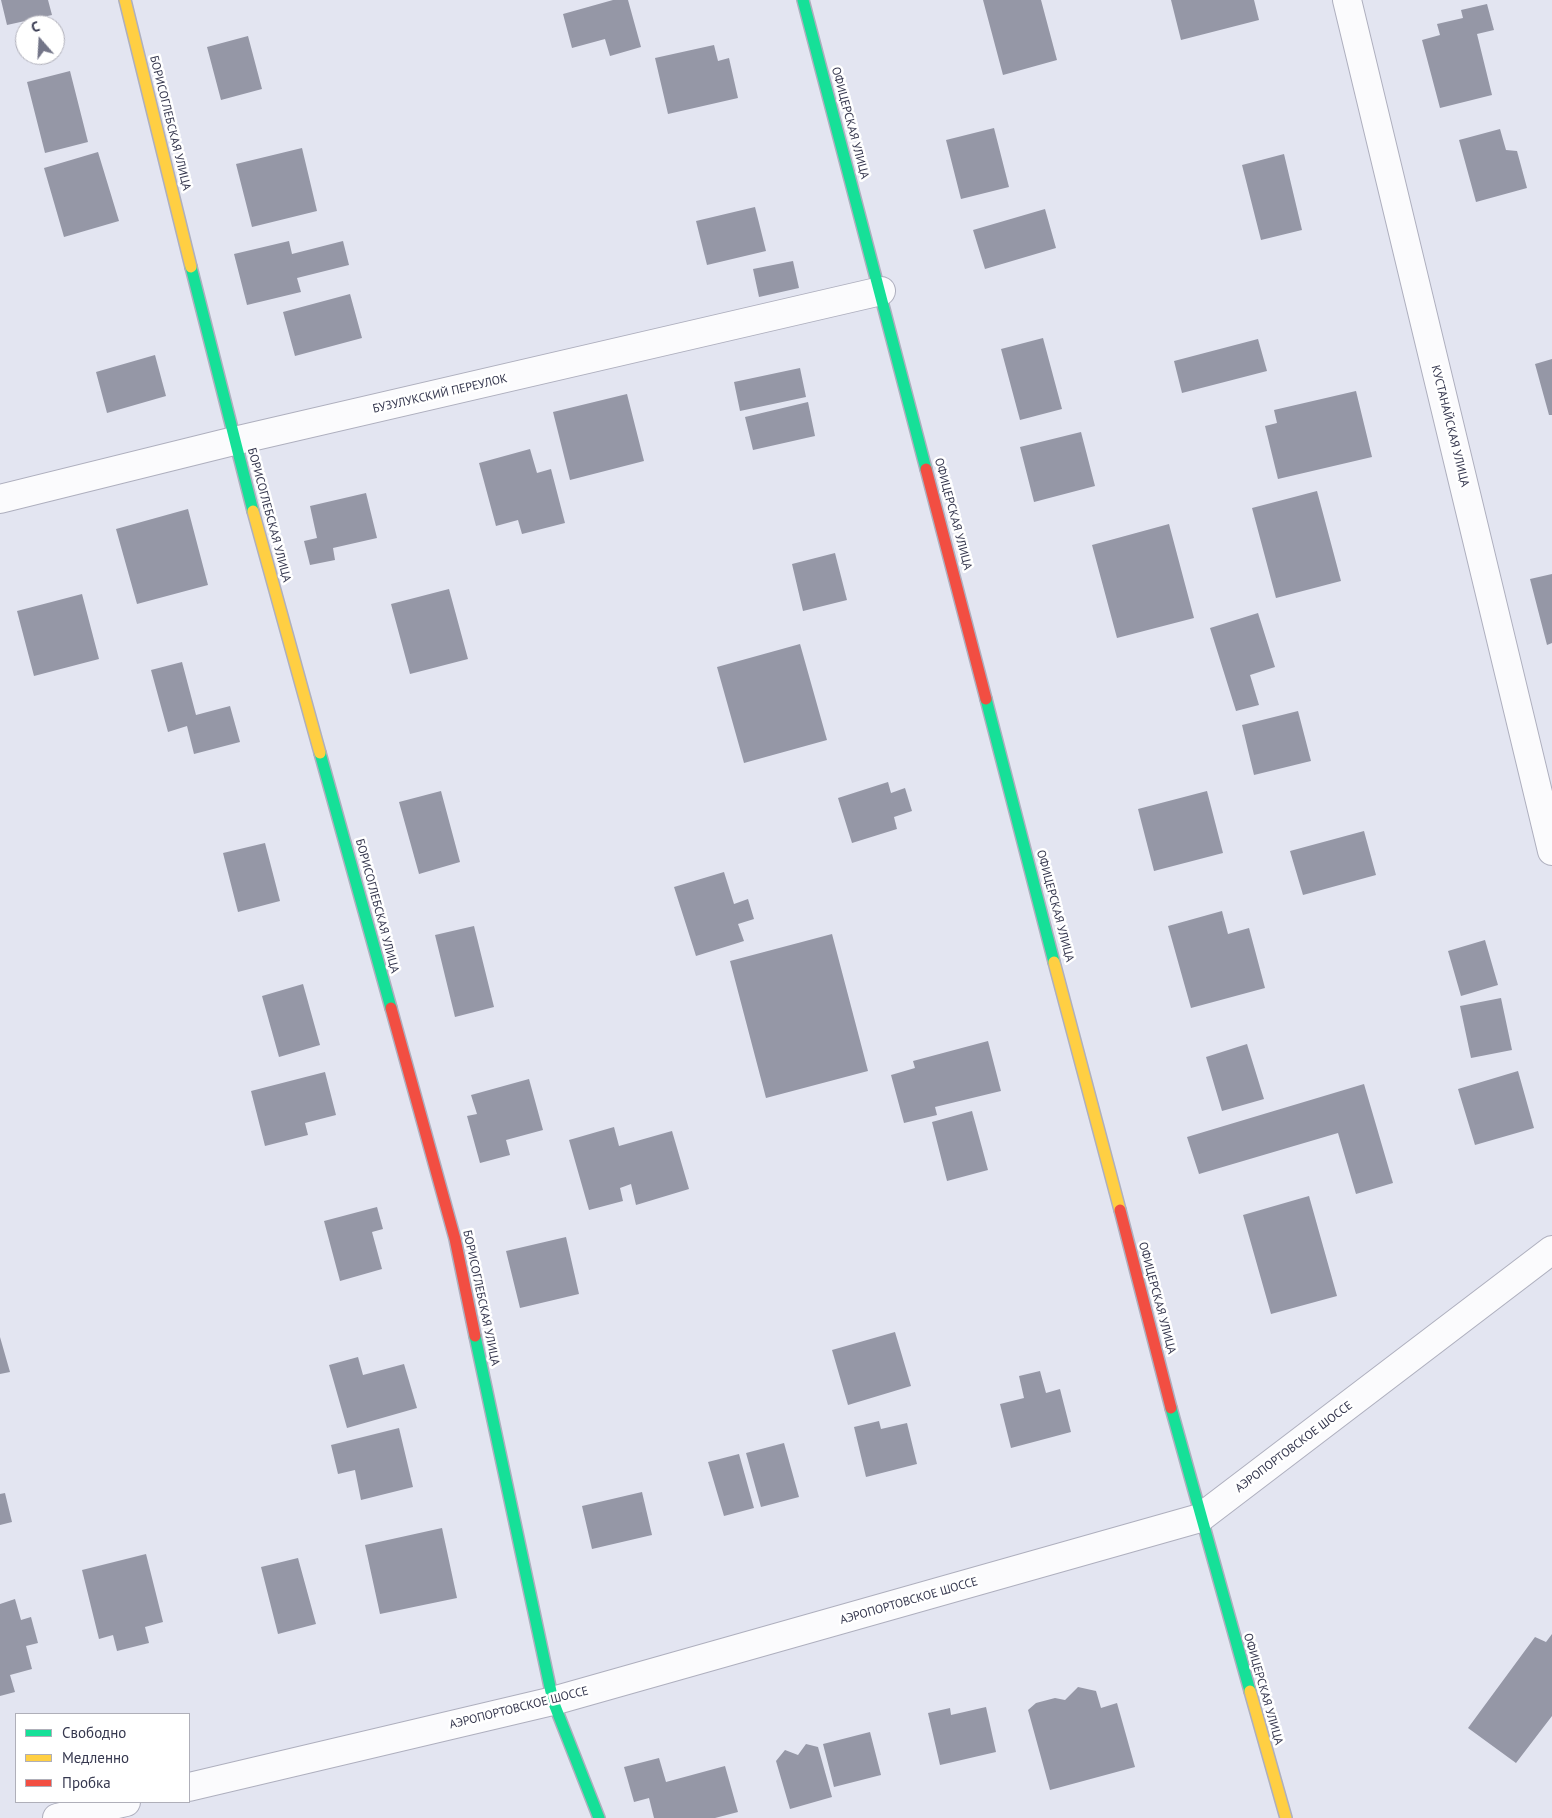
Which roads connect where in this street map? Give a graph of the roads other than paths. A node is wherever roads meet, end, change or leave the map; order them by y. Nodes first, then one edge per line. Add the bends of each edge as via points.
1 (125, 0) edge
2 (803, 0) edge
3 (1347, 0) edge
4 (881, 292) junction
5 (234, 442) junction
6 (0, 499) edge
7 (1552, 852) edge
8 (1552, 1250) edge
9 (1200, 1518) junction
10 (553, 1701) junction
11 (190, 1787) edge
12 (122, 1803) edge
13 (57, 1818) edge
14 (599, 1818) edge
15 (1286, 1818) edge

1 - 5 street, БОРИСОГЛЕБСКАЯ УЛИЦА
2 - 4 street, ОФИЦЕРСКАЯ УЛИЦА
3 - 7 street, КУСТАНАЙСКАЯ УЛИЦА
4 - 5 street, БУЗУЛУКСКИЙ ПЕРЕУЛОК
4 - 9 street, ОФИЦЕРСКАЯ УЛИЦА
5 - 6 street, БУЗУЛУКСКИЙ ПЕРЕУЛОК
5 - 10 street, БОРИСОГЛЕБСКАЯ УЛИЦА via 455,1238
8 - 9 street, АЭРОПОРТОВСКОЕ ШОССЕ
9 - 10 street, АЭРОПОРТОВСКОЕ ШОССЕ
9 - 15 street, ОФИЦЕРСКАЯ УЛИЦА
10 - 11 street, АЭРОПОРТОВСКОЕ ШОССЕ
10 - 14 street, БОРИСОГЛЕБСКАЯ УЛИЦА
12 - 13 street

